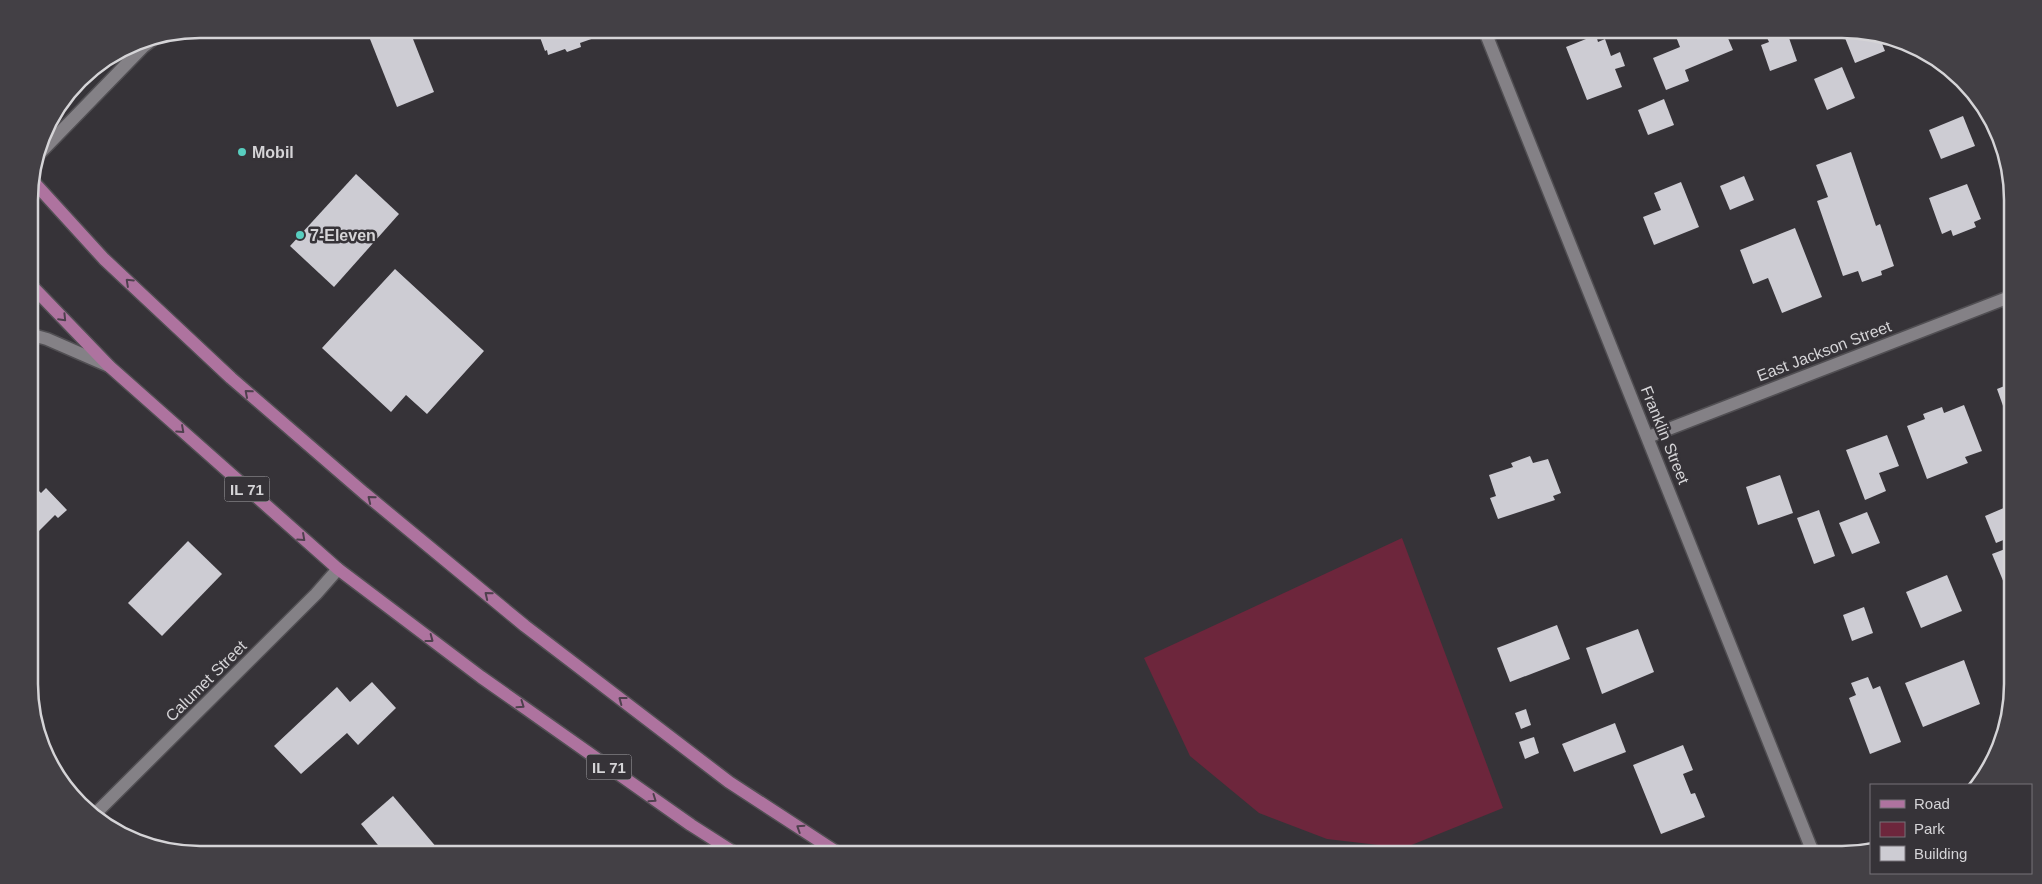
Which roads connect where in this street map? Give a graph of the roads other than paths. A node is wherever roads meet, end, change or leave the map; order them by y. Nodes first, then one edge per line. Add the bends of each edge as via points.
1 (1488, 38) edge
2 (143, 48) edge
3 (47, 146) edge
4 (38, 188) edge
5 (38, 292) edge
6 (2004, 299) edge
7 (38, 337) edge
8 (109, 366) junction
9 (1648, 438) junction
10 (338, 569) junction
11 (98, 811) edge
12 (724, 846) edge
13 (827, 846) edge
14 (1810, 846) edge

1 - 9 street, Franklin Street
2 - 3 street
13 -> 4 main road via 729,782 525,626 364,494 230,378 104,259
5 -> 8 main road, IL 71
6 - 9 street, East Jackson Street
7 - 8 street
8 -> 10 main road, IL 71
9 - 14 street, Franklin Street
10 - 11 street, Calumet Street
10 -> 12 main road, IL 71 via 481,677

